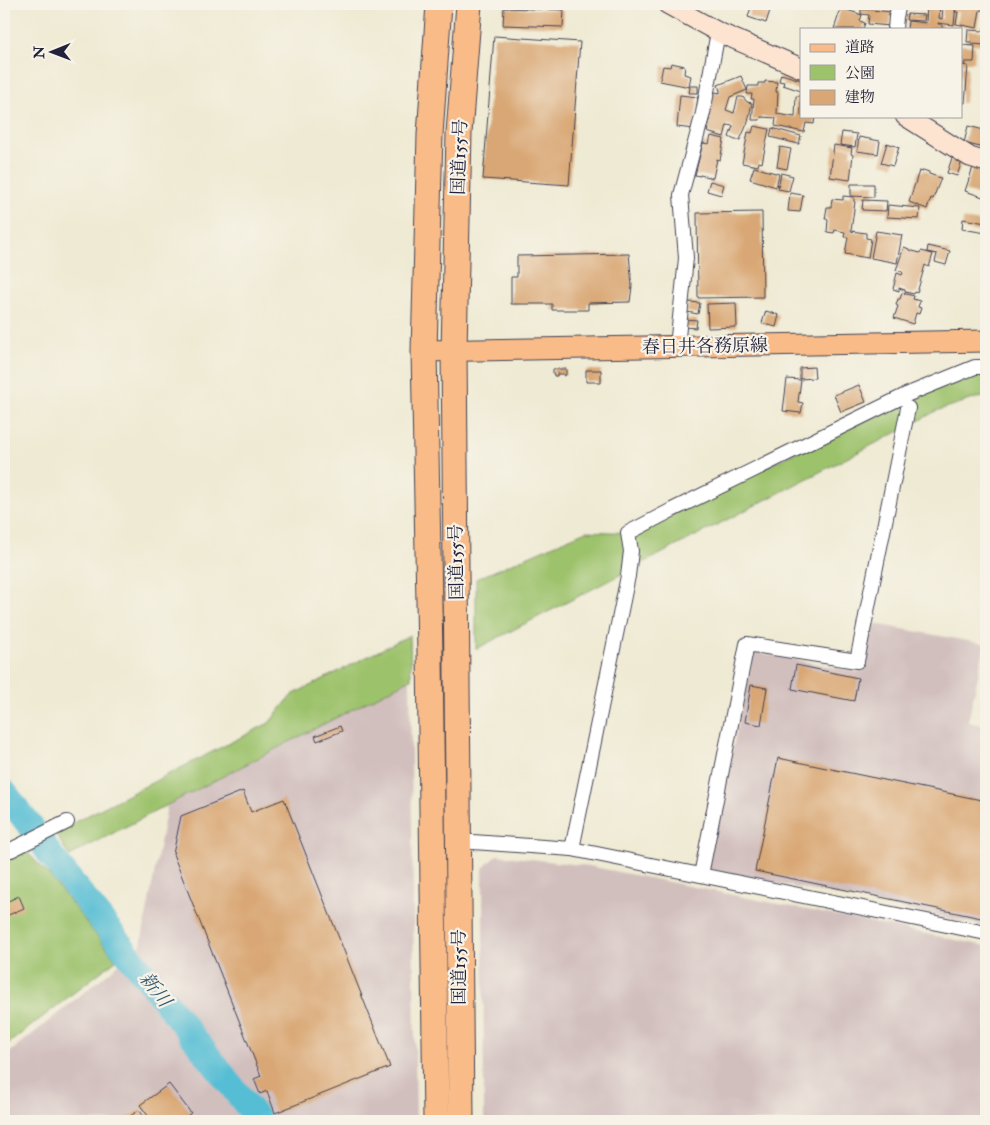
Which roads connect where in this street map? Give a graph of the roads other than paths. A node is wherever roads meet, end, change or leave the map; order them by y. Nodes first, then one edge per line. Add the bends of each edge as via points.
1 (439, 4) edge
2 (469, 4) edge
3 (667, 4) edge
4 (899, 4) edge
5 (895, 28) edge
6 (718, 32) junction
7 (800, 68) edge
8 (909, 118) edge
9 (986, 162) edge
10 (986, 341) edge
11 (677, 347) junction
12 (454, 350) junction
13 (424, 351) junction
14 (986, 367) edge
15 (908, 408) dead end
16 (67, 822) dead end
17 (458, 841) junction
18 (572, 849) junction
19 (11, 850) dead end
20 (701, 875) junction
21 (986, 933) edge
22 (436, 1121) edge
23 (461, 1121) edge

1 - 13 highway, 国道155号 via 430,135
2 - 12 highway, 国道155号 via 459,132
3 - 6 street
4 - 5 street
6 - 7 street
6 - 11 street via 703,113 681,195 686,258
8 - 9 street via 970,157
10 - 11 main road, 春日井各務原線
11 - 12 main road, 春日井各務原線
12 - 13 main road, 春日井各務原線
12 - 17 highway, 国道155号
13 - 22 highway, 国道155号
14 - 18 street via 975,367 906,395 628,533 631,551 628,576
15 - 20 street via 857,662 747,644
16 - 19 street
17 - 18 street
17 - 23 highway, 国道155号
18 - 20 street
20 - 21 street

